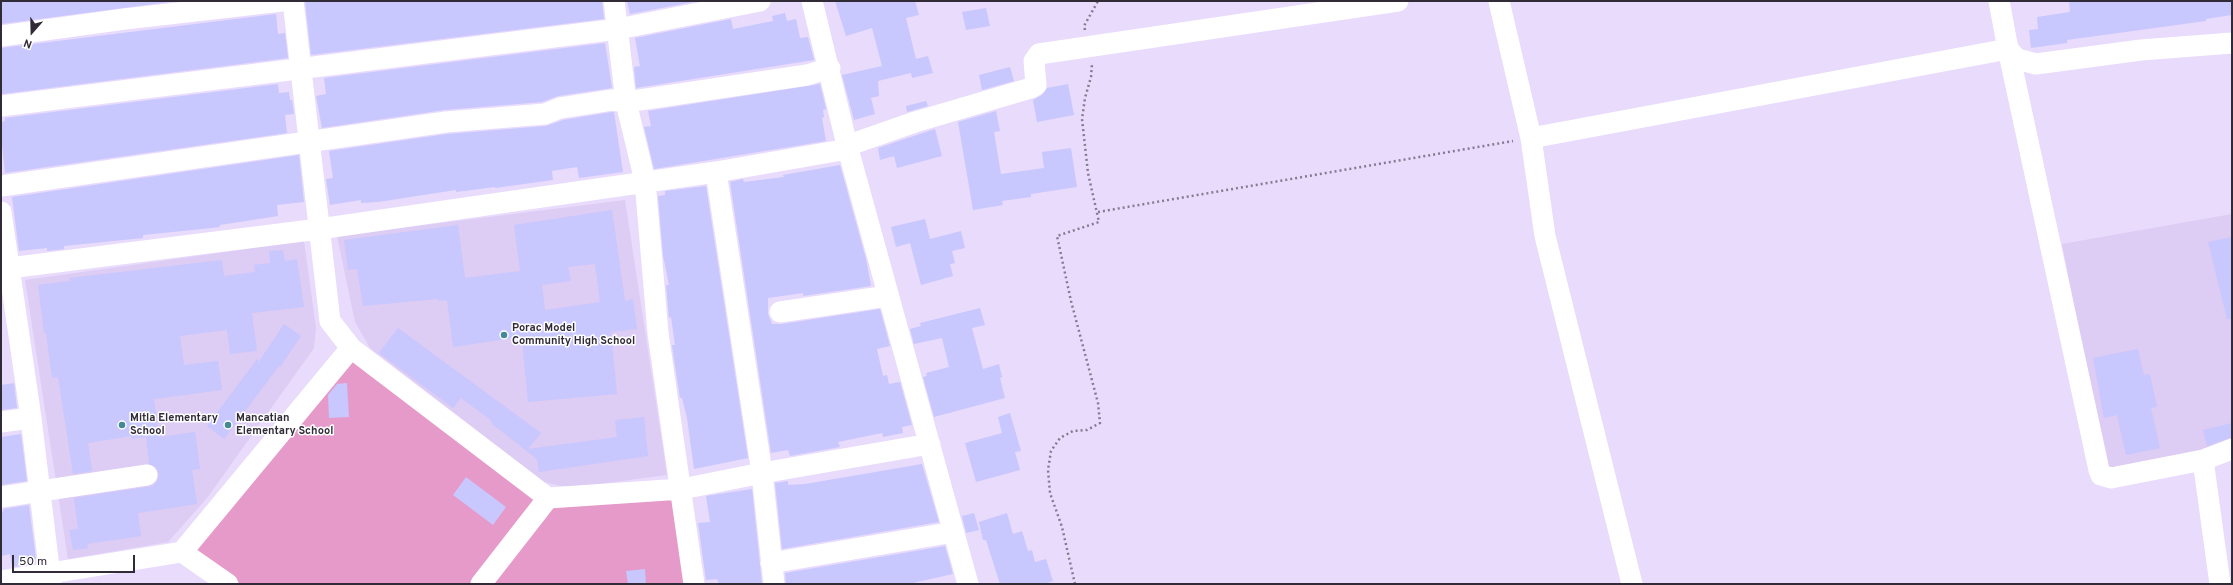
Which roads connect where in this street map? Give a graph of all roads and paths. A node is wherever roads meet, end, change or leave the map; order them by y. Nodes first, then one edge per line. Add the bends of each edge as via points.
1 (282, 1) edge
2 (293, 1) edge
3 (614, 1) edge
4 (760, 1) edge
5 (812, 1) edge
6 (1098, 1) edge
7 (1398, 1) edge
8 (1499, 1) edge
9 (1999, 1) edge
10 (124, 10) edge
11 (618, 29) junction
12 (1085, 34) dead end
13 (1, 36) edge
14 (2232, 43) edge
15 (2008, 49) junction
16 (1092, 63) dead end
17 (299, 68) junction
18 (830, 68) junction
19 (626, 102) junction
20 (1, 106) edge
21 (1531, 138) junction
22 (308, 143) junction
23 (849, 147) junction
24 (716, 172) junction
25 (645, 181) junction
26 (1, 186) edge
27 (1, 212) edge
28 (1098, 212) junction
29 (319, 229) junction
30 (5, 269) edge
31 (888, 296) junction
32 (780, 312) dead end
33 (351, 348) junction
34 (31, 418) junction
35 (1, 422) edge
36 (930, 444) junction
37 (2232, 449) edge
38 (2202, 460) junction
39 (762, 472) junction
40 (147, 475) dead end
41 (682, 489) junction
42 (40, 492) junction
43 (1, 497) edge
44 (548, 498) junction
45 (954, 532) junction
46 (182, 552) junction
47 (771, 564) junction
48 (50, 579) edge
49 (1, 581) edge
50 (228, 584) edge
51 (481, 584) edge
52 (694, 584) edge
53 (774, 584) edge
54 (965, 584) edge
55 (1075, 584) edge
56 (1632, 584) edge
57 (2220, 584) edge

1 - 10 street
2 - 17 street
3 - 11 street
4 - 11 street
5 - 18 street
6 - 12 path via 1084,26
7 - 23 street via 1039,54 1034,61 1036,85 1031,88 914,122
8 - 21 street
9 - 15 street
10 - 13 street
11 - 17 street
11 - 19 street
14 - 15 street via 2141,50 2036,64 2017,59
15 - 21 street
15 - 38 street via 2101,475 2111,478
16 - 28 path via 1082,119 1088,173
17 - 20 street
17 - 22 street
18 - 19 street via 787,78
18 - 23 street
19 - 22 street via 612,100 560,108 545,114 446,122
19 - 25 street
21 - 28 path
21 - 56 street via 1545,236
22 - 26 street
22 - 29 street
23 - 24 street
23 - 31 street
24 - 25 street
24 - 39 street
25 - 29 street
25 - 41 street via 658,333
27 - 30 street
28 - 55 path via 1099,222 1057,236 1098,403 1100,423 1060,438 1051,451 1048,470 1050,493 1062,527
29 - 30 street
29 - 33 street via 330,321
30 - 34 street
31 - 32 street
31 - 36 street
33 - 44 street
33 - 46 street
34 - 35 street
34 - 42 street
36 - 39 street
36 - 45 street
37 - 38 street
38 - 57 street
39 - 41 street
39 - 47 street
40 - 42 street
41 - 44 street
41 - 52 street
42 - 43 street
42 - 48 street
44 - 51 street
45 - 47 street
45 - 54 street
46 - 48 street
46 - 50 street
47 - 53 street
48 - 49 street

